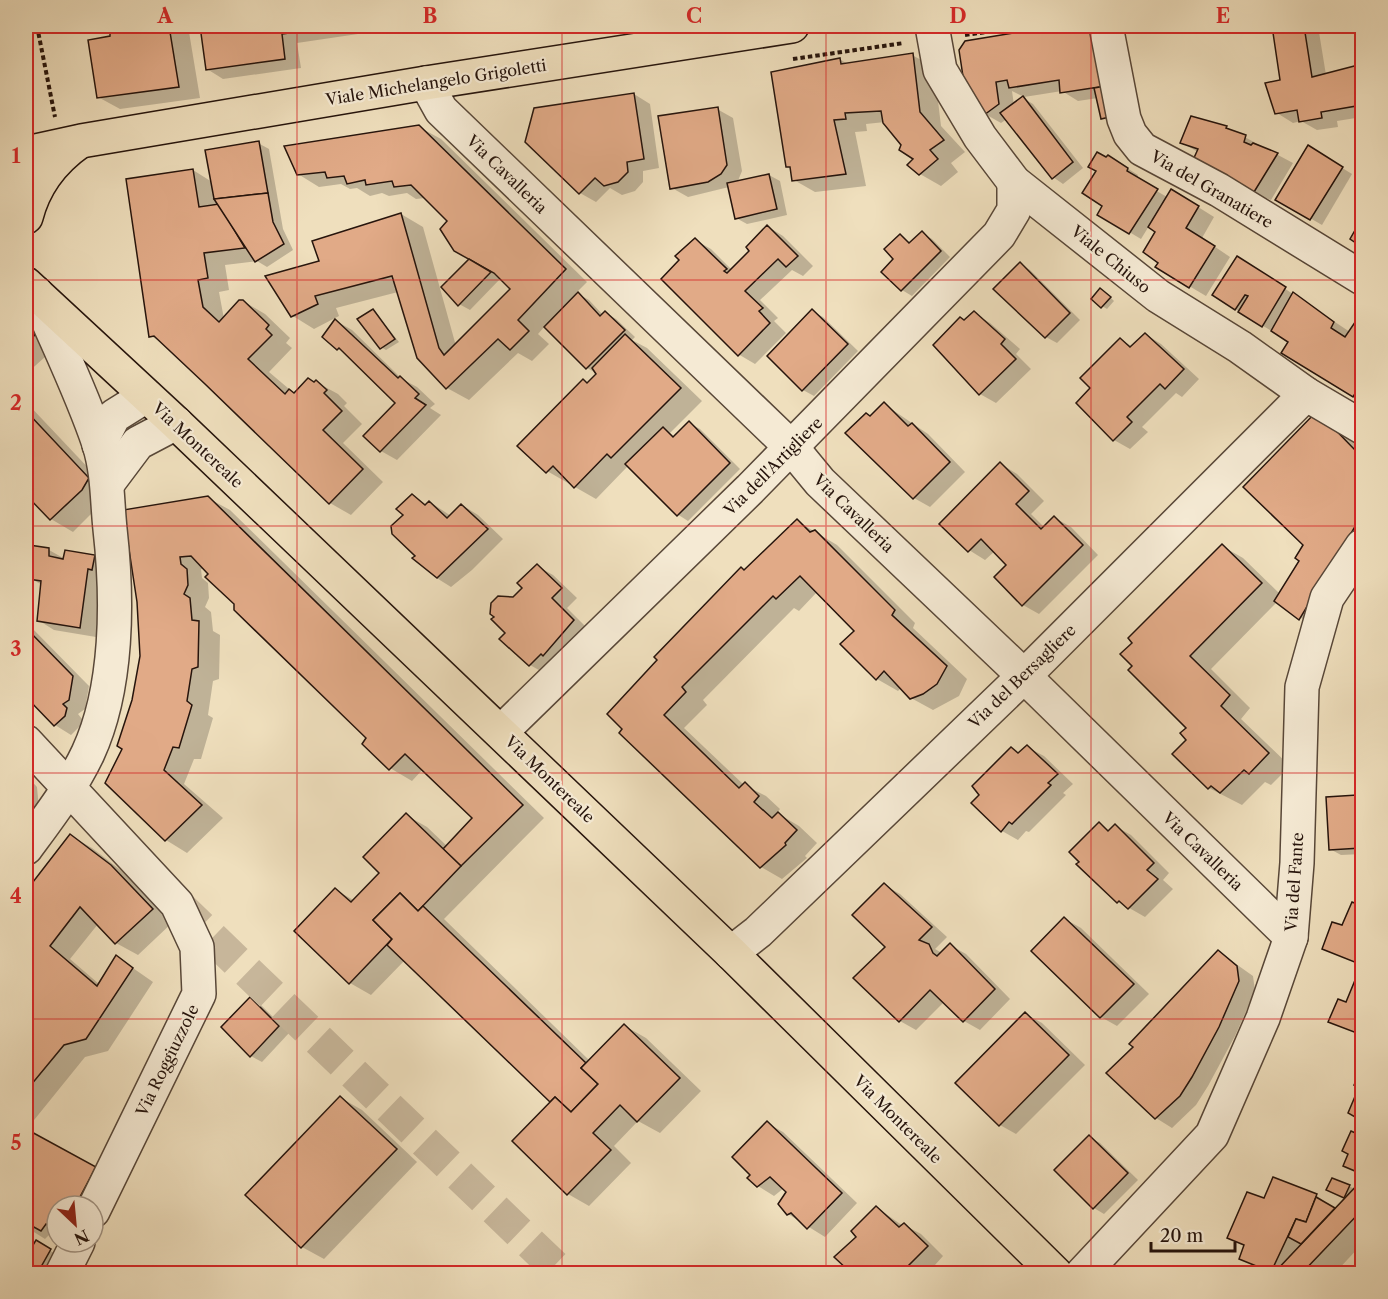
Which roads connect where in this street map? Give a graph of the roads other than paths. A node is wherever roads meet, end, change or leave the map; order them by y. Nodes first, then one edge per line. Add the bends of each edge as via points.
1 (792, 26) edge
2 (932, 26) edge
3 (1106, 26) edge
4 (426, 83) junction
5 (70, 143) junction
6 (26, 153) edge
7 (1014, 182) junction
8 (26, 217) edge
9 (26, 261) edge
10 (1362, 278) edge
11 (31, 289) edge
12 (1306, 393) junction
13 (146, 396) junction
14 (176, 423) junction
15 (1362, 427) edge
16 (99, 445) junction
17 (792, 448) junction
18 (108, 483) junction
19 (1362, 546) edge
20 (1024, 676) junction
21 (501, 732) junction
22 (26, 742) edge
23 (69, 787) junction
24 (26, 848) edge
25 (1291, 937) junction
26 (731, 952) junction
27 (101, 1194) edge
28 (72, 1254) edge
29 (62, 1274) edge
30 (1056, 1274) edge
31 (1082, 1274) edge

1 - 4 main road, Viale Michelangelo Grigoletti
2 - 7 street, Viale Chiuso via 940,70 980,137
3 - 10 street, Via del Granatiere via 1124,119 1142,149 1220,190
4 - 5 main road, Viale Michelangelo Grigoletti
4 - 17 street, Via Cavalleria via 441,110
5 - 6 main road, Viale Michelangelo Grigoletti
5 - 8 main road via 42,178
7 - 12 street, Viale Chiuso via 1158,296
7 - 17 street, Via dell'Artigliere via 1014,210 999,235
9 - 11 main road
11 - 13 main road, Via Montereale
11 - 16 street
12 - 15 street, Viale Chiuso
12 - 20 street, Via del Bersagliere
13 - 14 main road, Via Montereale
13 - 16 street via 114,416
14 - 18 street via 138,443
14 - 21 main road, Via Montereale
16 - 18 street
17 - 20 street, Via Cavalleria via 820,482
17 - 21 street, Via dell'Artigliere
18 - 23 street via 115,568 113,642 99,724
19 - 25 street, Via del Fante via 1327,598 1302,687
20 - 25 street, Via Cavalleria
20 - 26 street, Via del Bersagliere via 758,932
21 - 26 main road, Via Montereale
22 - 23 street, Via Roggiuzzole
23 - 24 street
23 - 27 street, Via Roggiuzzole via 177,904 197,947 199,994
25 - 31 street, Via del Fante via 1263,1018 1212,1135
26 - 30 main road, Via Montereale
28 - 29 street

